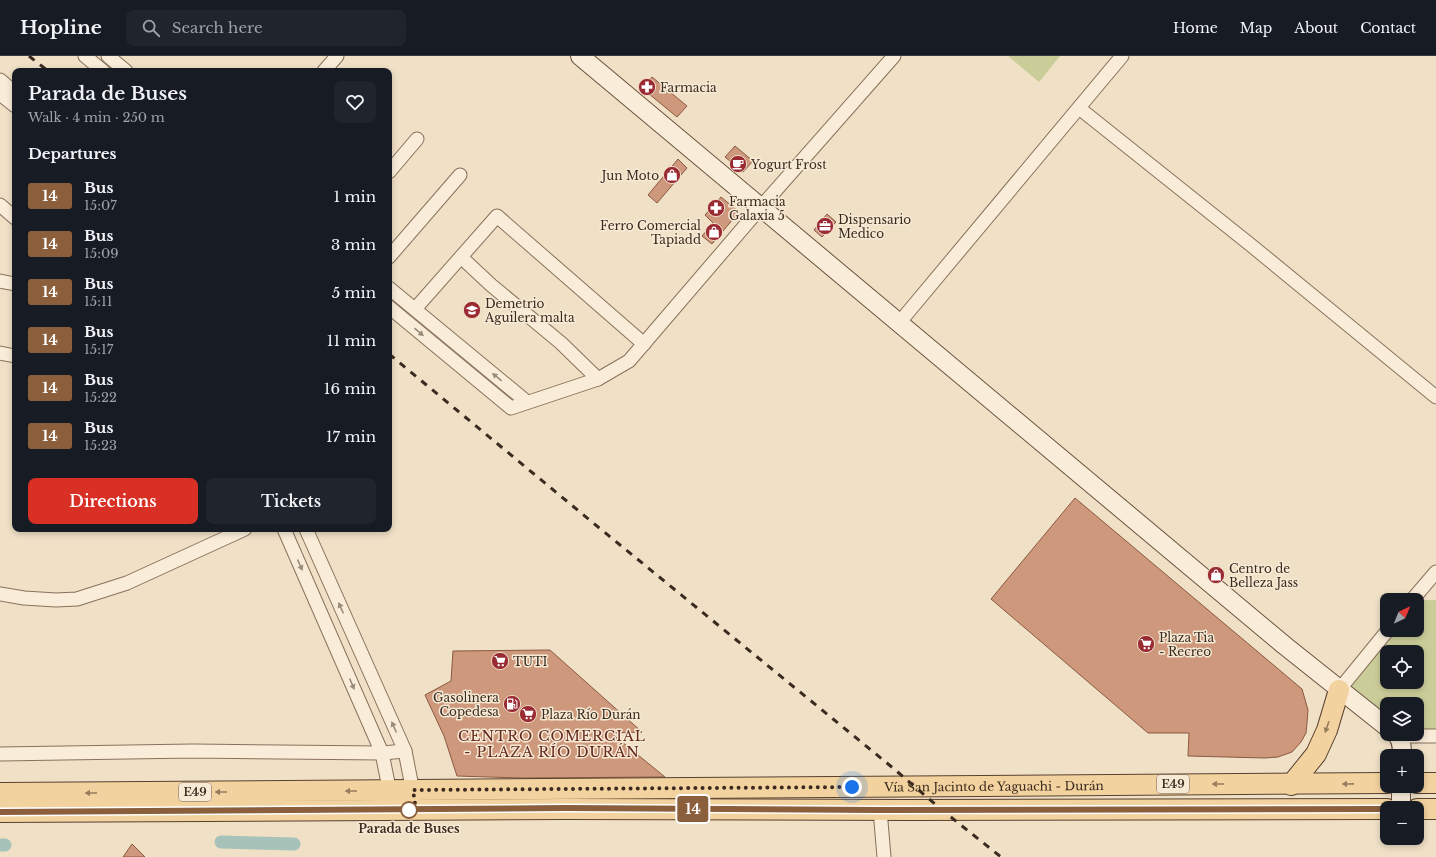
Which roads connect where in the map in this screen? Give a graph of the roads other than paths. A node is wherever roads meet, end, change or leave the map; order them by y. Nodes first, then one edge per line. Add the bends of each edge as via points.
1 (85, 56) edge
2 (108, 56) edge
3 (337, 56) edge
4 (580, 56) edge
5 (894, 56) edge
6 (1122, 56) edge
7 (100, 68) edge
8 (122, 68) edge
9 (327, 68) edge
10 (0, 80) edge
11 (12, 90) edge
12 (0, 94) edge
13 (12, 104) edge
14 (1079, 108) junction
15 (417, 139) dead end
16 (392, 168) edge
17 (460, 175) dead end
18 (0, 205) edge
19 (761, 207) junction
20 (12, 215) edge
21 (392, 254) edge
22 (461, 257) junction
23 (0, 281) edge
24 (12, 283) edge
25 (392, 290) edge
26 (392, 309) edge
27 (415, 309) junction
28 (899, 323) junction
29 (644, 344) junction
30 (0, 353) edge
31 (12, 355) edge
32 (598, 378) junction
33 (1436, 397) edge
34 (527, 402) junction
35 (223, 532) edge
36 (238, 532) edge
37 (285, 532) edge
38 (307, 532) edge
39 (212, 544) junction
40 (1436, 572) edge
41 (1418, 593) edge
42 (0, 594) edge
43 (1382, 637) edge
44 (1339, 690) junction
45 (1380, 721) edge
46 (1424, 735) edge
47 (1436, 736) edge
48 (405, 751) junction
49 (382, 753) junction
50 (0, 754) edge
51 (1424, 783) edge
52 (1436, 783) edge
53 (1291, 784) junction
54 (1380, 784) edge
55 (0, 793) edge
56 (391, 800) junction
57 (414, 800) junction
58 (1380, 809) edge
59 (1424, 809) edge
60 (1436, 809) edge
61 (880, 810) junction
62 (0, 812) edge
63 (884, 857) edge

1 - 7 street
2 - 8 street
3 - 9 street
4 - 19 street
5 - 19 street
6 - 14 street
10 - 11 street
12 - 13 street
14 - 28 street
14 - 33 street
15 - 16 street
17 - 21 street
18 - 20 street
19 - 28 street
19 - 29 street
22 - 27 street
22 - 29 street via 497,216
22 - 32 street
23 - 24 street
25 - 27 street
26 -> 34 street via 511,408
34 -> 27 street
28 - 44 street
29 - 32 street via 629,361
30 - 31 street
32 - 34 street
35 - 39 street
36 - 39 street
37 -> 49 street
48 -> 38 street
39 - 42 street via 127,583 77,599 50,600
40 - 41 street
43 - 44 street
44 - 45 street
44 -> 53 main road via 1327,730 1316,754
46 - 47 street
48 - 49 street
48 - 57 street
49 - 50 street via 193,751
49 - 56 street
51 - 52 main road
54 -> 53 main road, Vía San Jacinto de Yaguachi - Durán / E49
53 -> 57 main road, Vía San Jacinto de Yaguachi - Durán / E49
56 -> 55 main road, Vía San Jacinto de Yaguachi - Durán / E49
56 - 57 main road, Vía San Jacinto de Yaguachi - Durán / E49
56 - 62 main road, Vía San Jacinto de Yaguachi - Durán / E49
57 - 61 main road, Vía San Jacinto de Yaguachi - Durán / E49 via 566,808
58 - 61 main road, Vía San Jacinto de Yaguachi - Durán / E49
59 - 60 main road
61 - 63 street

